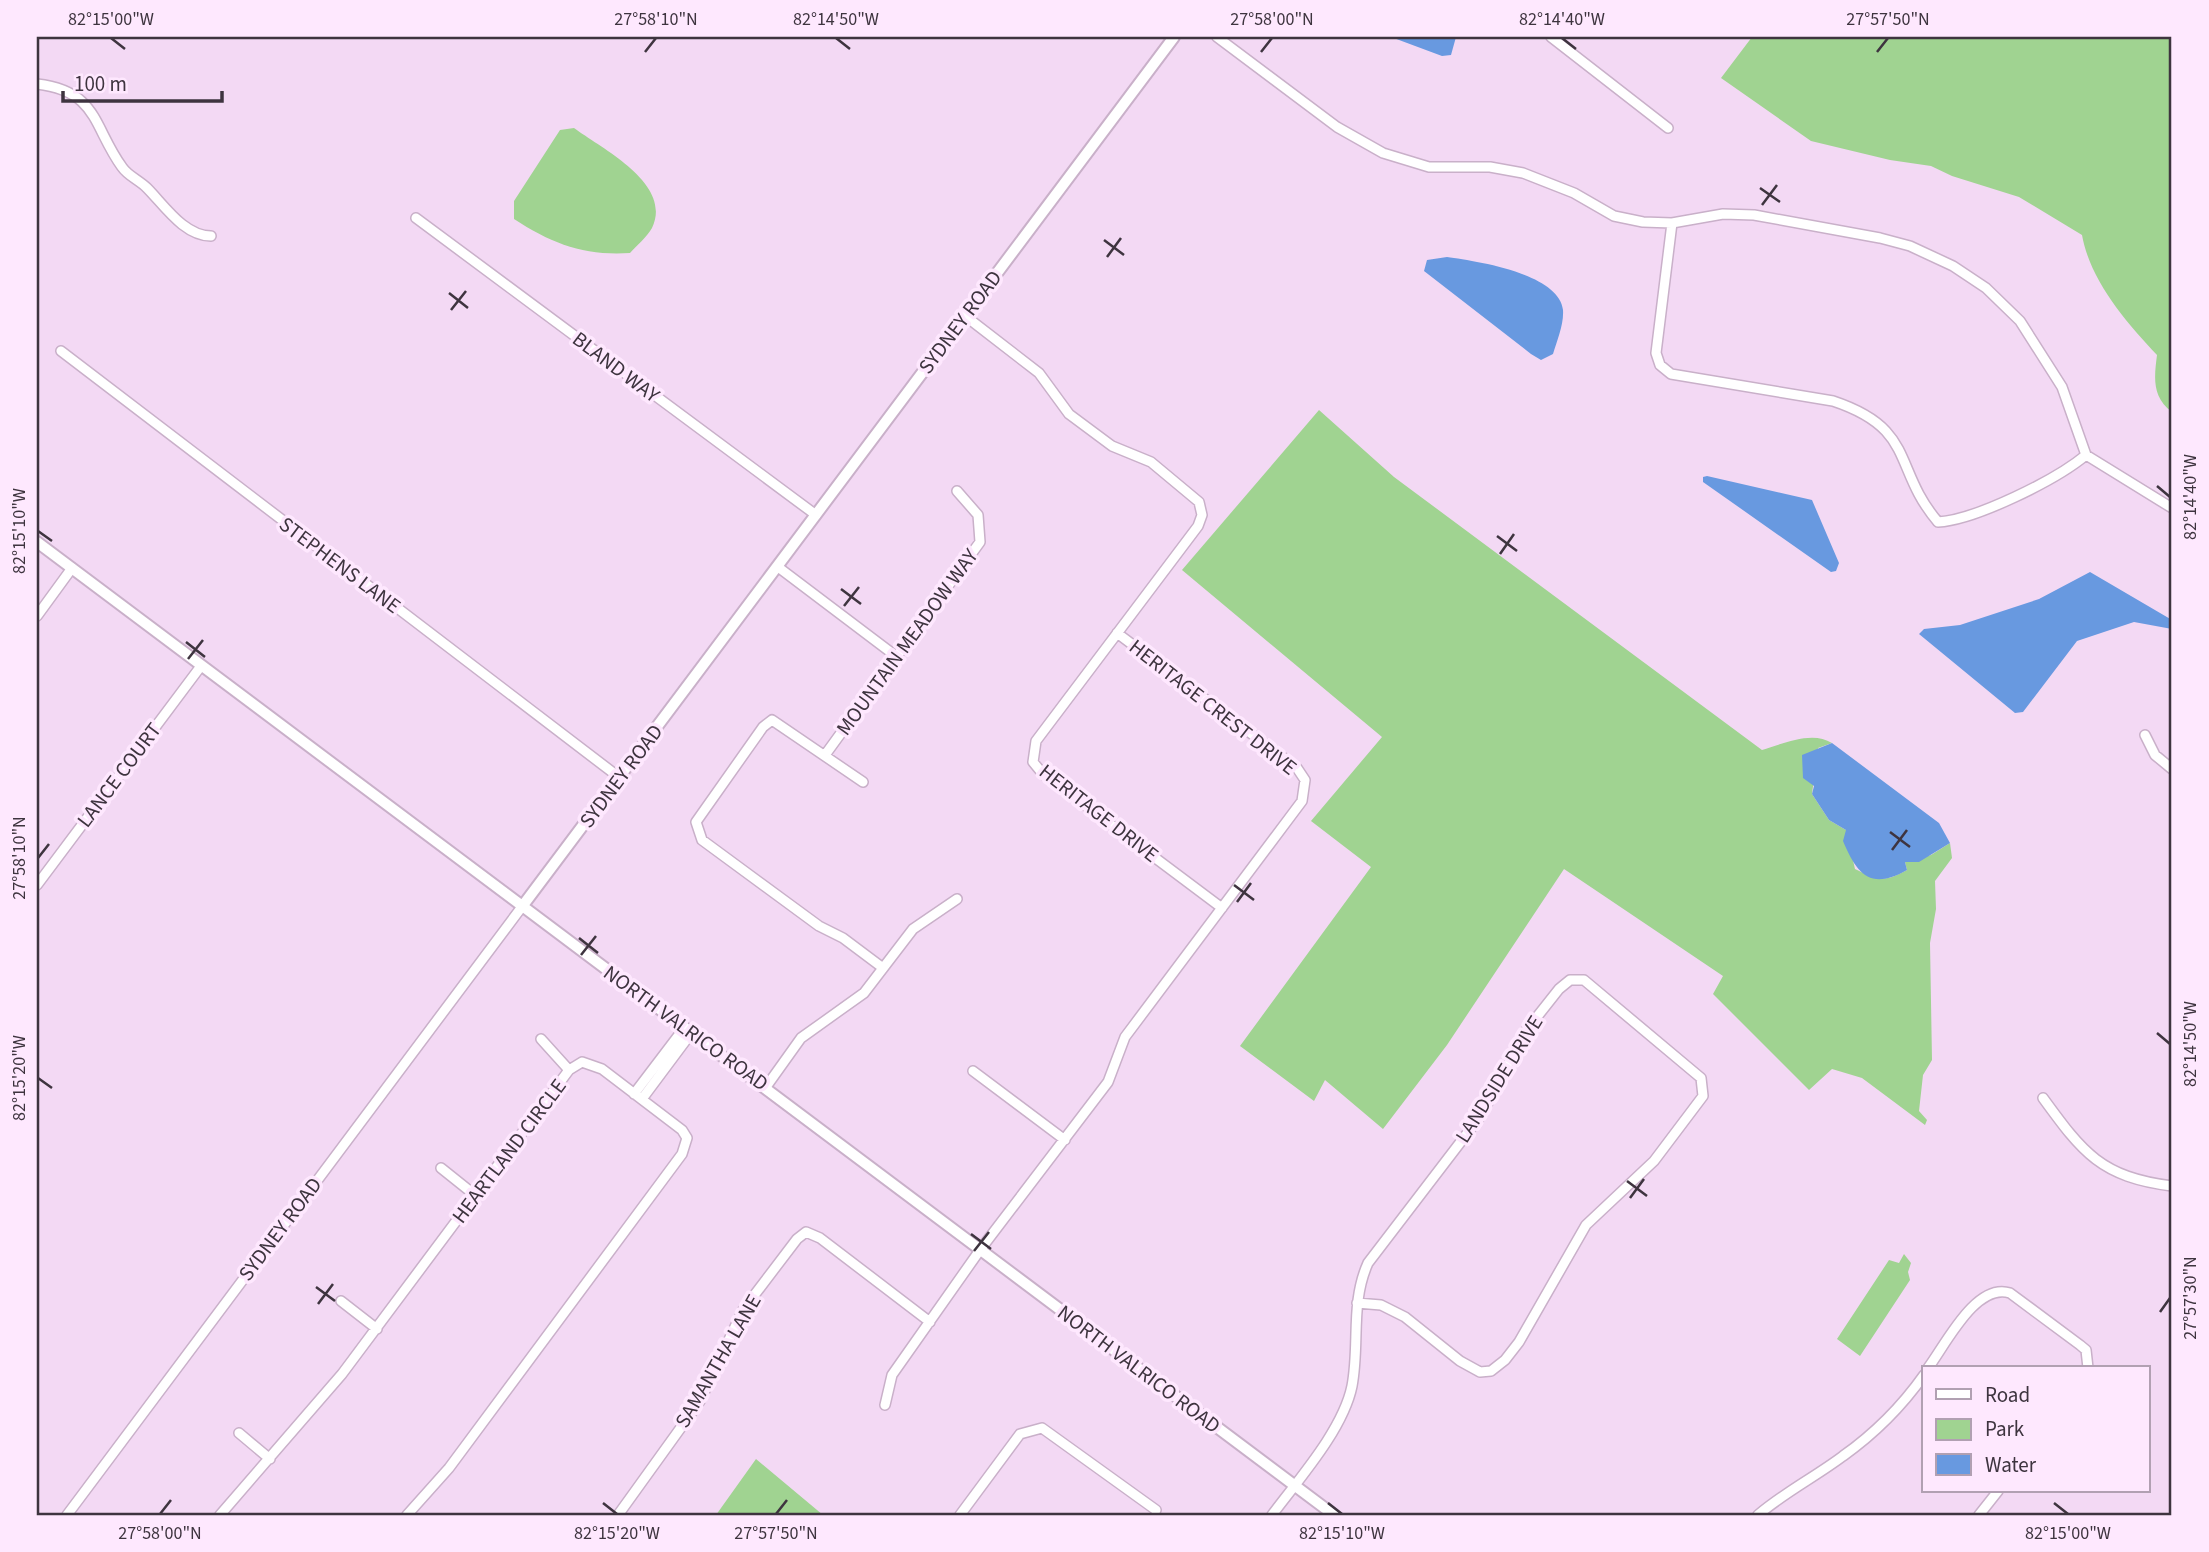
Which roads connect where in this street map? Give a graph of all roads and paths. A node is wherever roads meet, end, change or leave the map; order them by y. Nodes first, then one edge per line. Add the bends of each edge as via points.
1 (1174, 37) edge
2 (1217, 37) edge
3 (1551, 37) edge
4 (37, 84) edge
5 (1668, 128) dead end
6 (416, 218) dead end
7 (1672, 223) junction
8 (211, 236) dead end
9 (964, 315) junction
10 (61, 351) dead end
11 (2086, 455) junction
12 (957, 491) dead end
13 (2172, 509) edge
14 (816, 515) junction
15 (37, 542) edge
16 (778, 566) junction
17 (72, 568) junction
18 (37, 616) edge
19 (1117, 633) junction
20 (897, 657) junction
21 (201, 666) junction
22 (2145, 734) dead end
23 (825, 755) junction
24 (2172, 769) edge
25 (620, 778) junction
26 (863, 782) dead end
27 (37, 885) edge
28 (957, 899) dead end
29 (521, 908) junction
30 (1222, 908) junction
31 (883, 968) junction
32 (689, 1029) junction
33 (541, 1038) dead end
34 (569, 1070) junction
35 (973, 1071) dead end
36 (766, 1087) junction
37 (638, 1096) junction
38 (2043, 1098) dead end
39 (1065, 1140) junction
40 (441, 1168) dead end
41 (2172, 1186) edge
42 (477, 1196) junction
43 (980, 1250) junction
44 (341, 1301) dead end
45 (1357, 1303) junction
46 (930, 1322) junction
47 (377, 1329) junction
48 (1929, 1366) edge
49 (2088, 1366) edge
50 (1922, 1377) edge
51 (885, 1405) dead end
52 (239, 1433) dead end
53 (270, 1459) junction
54 (1295, 1485) junction
55 (1997, 1492) edge
56 (1156, 1510) dead end
57 (67, 1515) edge
58 (220, 1515) edge
59 (407, 1515) edge
60 (618, 1515) edge
61 (960, 1515) edge
62 (1272, 1515) edge
63 (1334, 1515) edge
64 (1758, 1515) edge
65 (1979, 1515) edge

1 - 9 street, SYDNEY ROAD
2 - 7 street via 1337,127 1384,153 1429,167 1490,167 1523,173 1574,193 1614,216
3 - 5 street
4 - 8 street via 57,88 82,102 101,124 125,171 186,226
6 - 14 street, BLAND WAY
7 - 11 street via 1723,214 1754,215 1880,239 1953,266 1986,288 2020,321 2062,387
7 - 11 street via 1656,353 1660,365 1671,374 1858,409 1881,424 1901,450 1926,509 1938,522 1956,521 2039,484
9 - 14 street, SYDNEY ROAD
9 - 19 street, HERITAGE DRIVE via 1040,373 1069,414 1112,446 1151,462 1199,502 1202,515 1198,526
10 - 25 street, STEPHENS LANE
11 - 13 street
12 - 20 street, MOUNTAIN MEADOW WAY via 978,515 980,542
14 - 16 street, SYDNEY ROAD
15 - 17 street, NORTH VALRICO ROAD
16 - 20 street
16 - 25 street, SYDNEY ROAD
17 - 18 street
17 - 21 street, NORTH VALRICO ROAD
19 - 30 street, HERITAGE CREST DRIVE via 1297,768 1305,780 1302,801
19 - 30 street, HERITAGE DRIVE via 1036,741 1033,762
20 - 23 street, MOUNTAIN MEADOW WAY
21 - 27 street, LANCE COURT
21 - 29 street, NORTH VALRICO ROAD
22 - 24 street via 2155,755
23 - 26 street
23 - 31 street via 772,720 696,822 702,840
25 - 29 street, SYDNEY ROAD
28 - 31 street via 914,929
29 - 32 street, NORTH VALRICO ROAD
29 - 57 street, SYDNEY ROAD
30 - 39 street, HERITAGE CREST DRIVE via 1125,1037 1108,1082
31 - 36 street via 864,992 801,1038
32 - 36 street, NORTH VALRICO ROAD
32 - 37 street
33 - 34 street
34 - 37 street, HEARTLAND CIRCLE via 582,1062 602,1069
34 - 42 street, HEARTLAND CIRCLE
35 - 39 street
36 - 43 street, NORTH VALRICO ROAD
37 - 59 street, HEARTLAND CIRCLE via 682,1130 687,1138 682,1154 449,1468
38 - 41 street via 2078,1145 2098,1163 2138,1181
39 - 43 street, HERITAGE CREST DRIVE
40 - 42 street
42 - 47 street, HEARTLAND CIRCLE
43 - 46 street, HERITAGE CREST DRIVE
43 - 54 street, NORTH VALRICO ROAD
44 - 47 street
45 - 45 street, LANDSIDE DRIVE via 1358,1285 1368,1263 1482,1114 1525,1032 1570,980 1591,985 1701,1078 1703,1096 1654,1161 1586,1225 1519,1342 1491,1371 1460,1361 1405,1317 1381,1305
45 - 54 street, LANDSIDE DRIVE via 1352,1387 1333,1429
46 - 51 street, HERITAGE CREST DRIVE via 892,1375
46 - 60 street, SAMANTHA LANE via 806,1232 743,1310 700,1401
47 - 53 street, HEARTLAND CIRCLE
48 - 49 street via 1974,1304 2000,1290 2086,1350
50 - 64 street via 1875,1431
52 - 53 street
53 - 58 street, HEARTLAND CIRCLE
54 - 62 street, LANDSIDE DRIVE
54 - 63 street, NORTH VALRICO ROAD
55 - 65 street
56 - 61 street via 1042,1428 1020,1434

